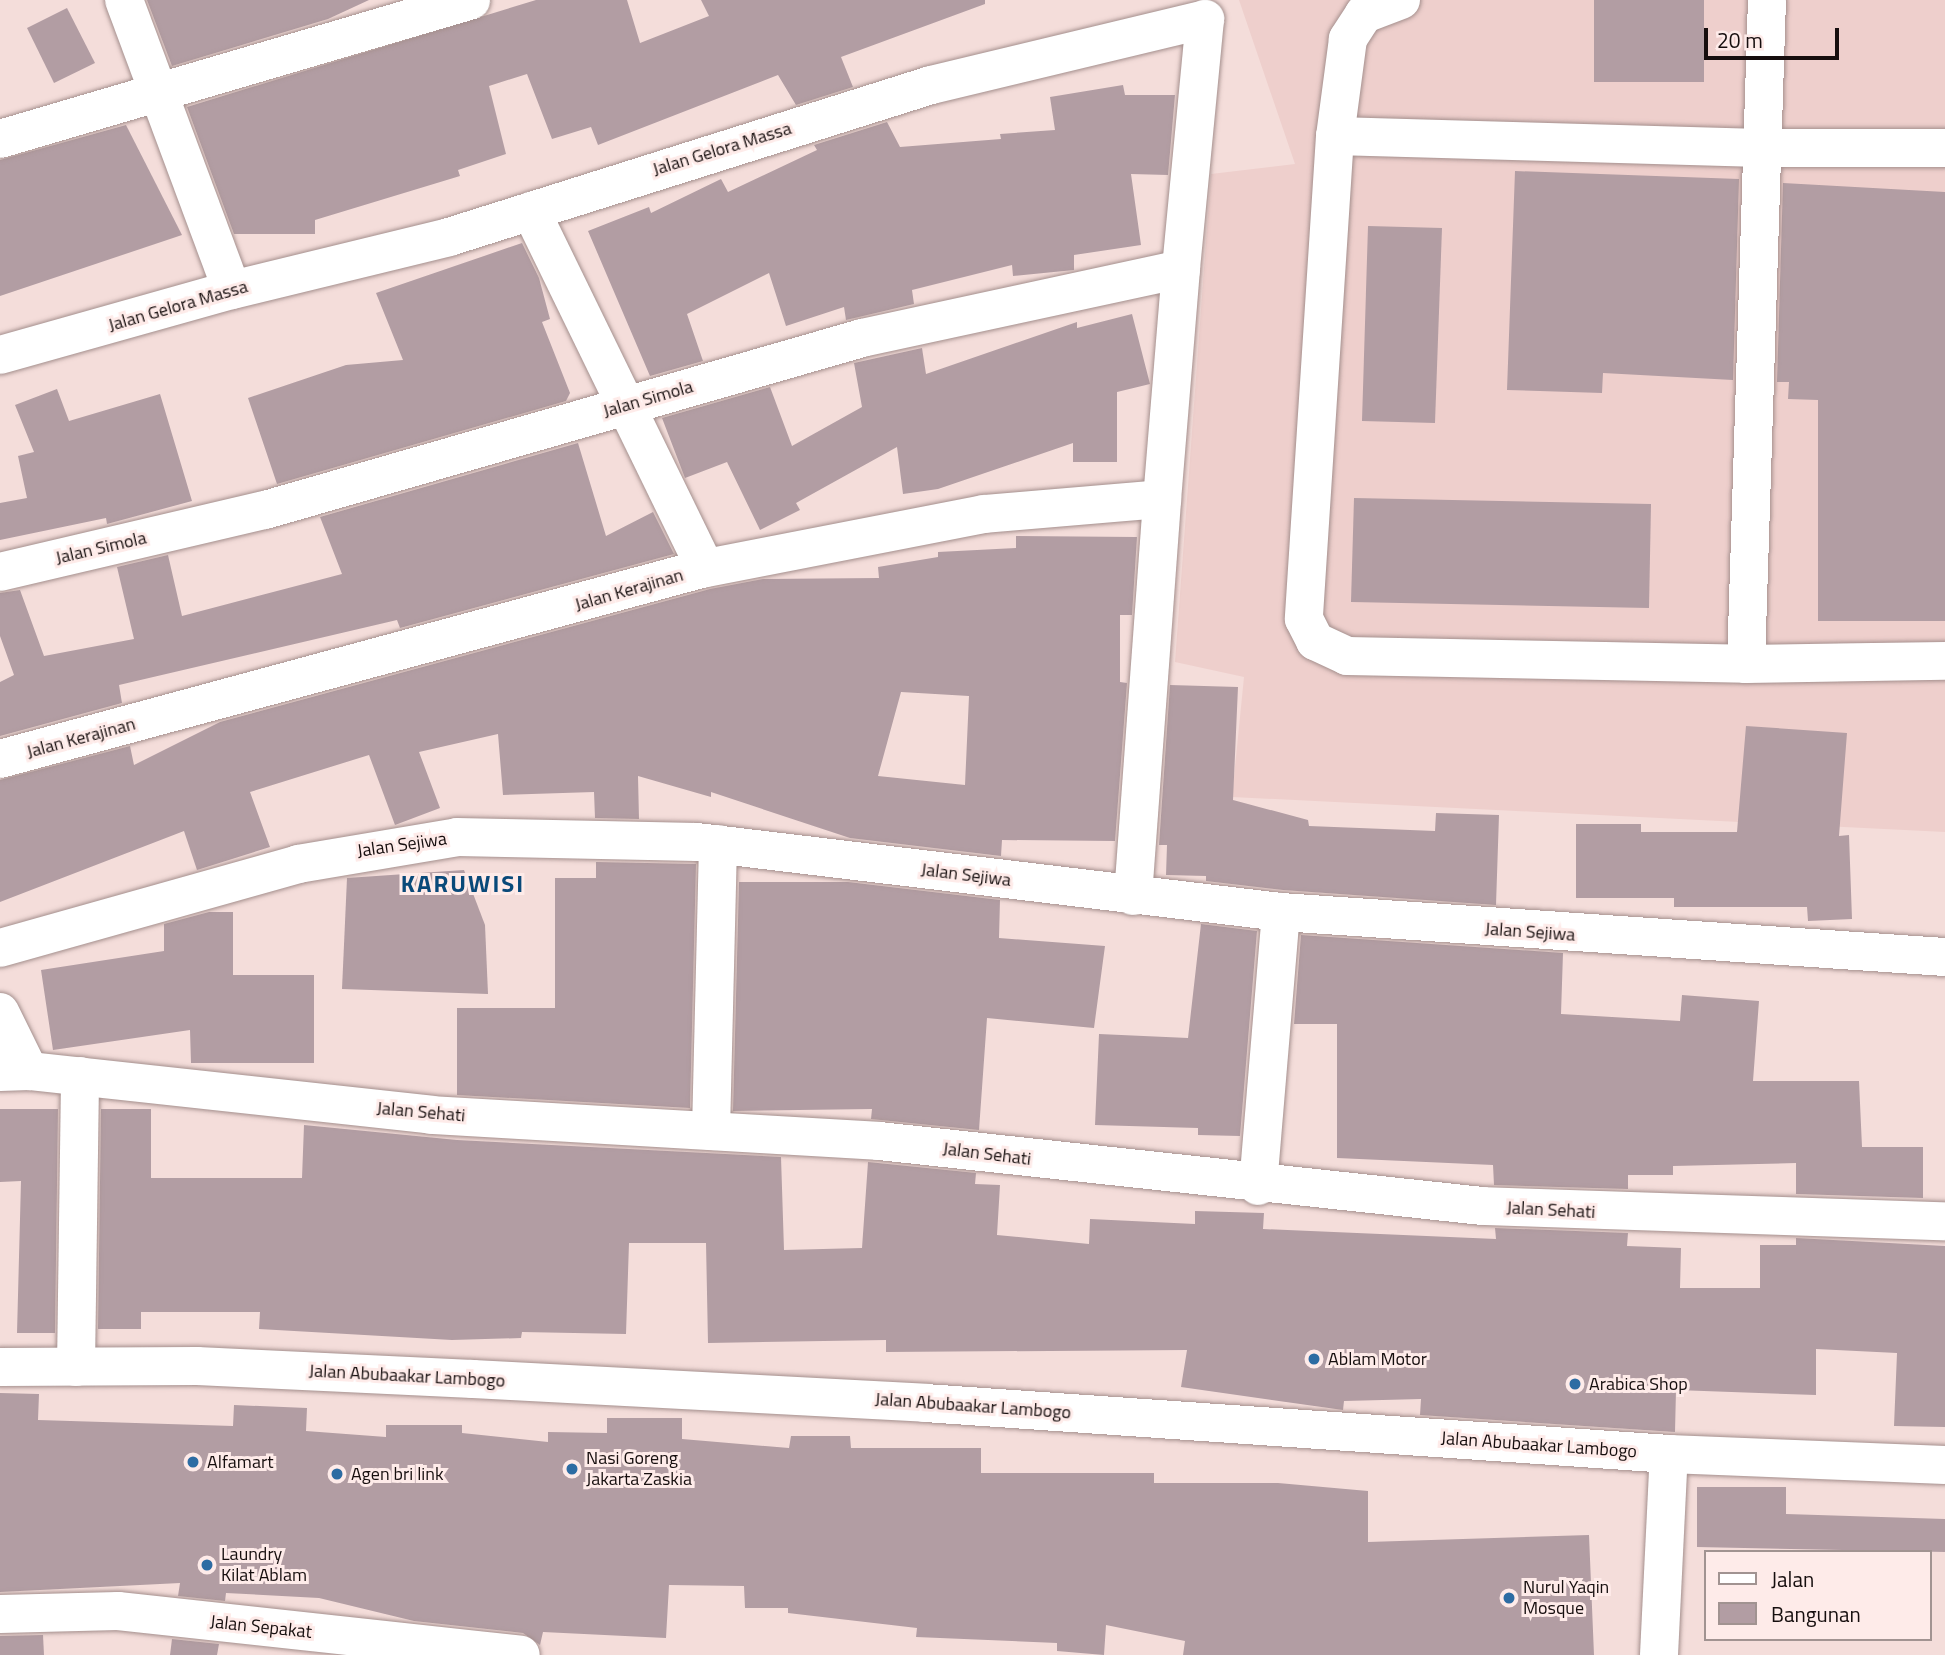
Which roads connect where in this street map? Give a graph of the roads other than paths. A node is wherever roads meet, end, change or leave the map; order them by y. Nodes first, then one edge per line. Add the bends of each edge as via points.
1 (124, 0) edge
2 (471, 0) edge
3 (1401, 0) edge
4 (1767, 0) edge
5 (1208, 9) edge
6 (156, 94) junction
7 (1335, 136) junction
8 (0, 139) edge
9 (1761, 148) junction
10 (1945, 148) edge
11 (531, 211) junction
12 (1181, 269) junction
13 (232, 290) junction
14 (0, 355) edge
15 (629, 405) junction
16 (1162, 499) junction
17 (705, 568) junction
18 (0, 572) edge
19 (1945, 661) edge
20 (1746, 664) junction
21 (0, 759) edge
22 (718, 844) junction
23 (1133, 896) junction
24 (1281, 912) junction
25 (0, 948) edge
26 (1945, 957) edge
27 (0, 1012) edge
28 (15, 1072) edge
29 (80, 1076) junction
30 (711, 1131) junction
31 (1258, 1186) junction
32 (1945, 1221) edge
33 (0, 1367) edge
34 (76, 1367) junction
35 (1669, 1454) junction
36 (1945, 1465) edge
37 (0, 1614) edge
38 (521, 1655) edge
39 (1659, 1655) edge

1 - 6 street
2 - 6 street
3 - 7 street via 1364,14 1350,31
4 - 9 street
5 - 11 street, Jalan Gelora Massa via 931,85
5 - 12 street, Jalan Gelora Massa
6 - 8 street
6 - 13 street
7 - 9 street
7 - 20 street via 1304,619 1315,641 1347,656
9 - 10 street
9 - 20 street
11 - 13 street, Jalan Gelora Massa
11 - 15 street via 596,352
12 - 15 street, Jalan Simola via 862,338
12 - 16 street via 1175,390
13 - 14 street, Jalan Gelora Massa
15 - 17 street
15 - 18 street, Jalan Simola via 264,510
16 - 17 street, Jalan Kerajinan via 984,514
16 - 23 street
17 - 21 street, Jalan Kerajinan
19 - 20 street
22 - 23 street, Jalan Sejiwa
22 - 25 street, Jalan Sejiwa via 457,837 405,844 298,864
22 - 30 street
23 - 24 street, Jalan Sejiwa
24 - 26 street, Jalan Sejiwa
24 - 31 street
27 - 28 street
28 - 29 street, Jalan Sehati
29 - 30 street, Jalan Sehati via 431,1115
29 - 34 street
30 - 31 street, Jalan Sehati via 879,1141
31 - 32 street, Jalan Sehati via 1570,1212
33 - 34 street, Jalan Abubaakar Lambogo
34 - 35 street, Jalan Abubaakar Lambogo via 211,1367 925,1403
35 - 36 street, Jalan Abubaakar Lambogo
35 - 39 street
37 - 38 street, Jalan Sepakat via 118,1611

